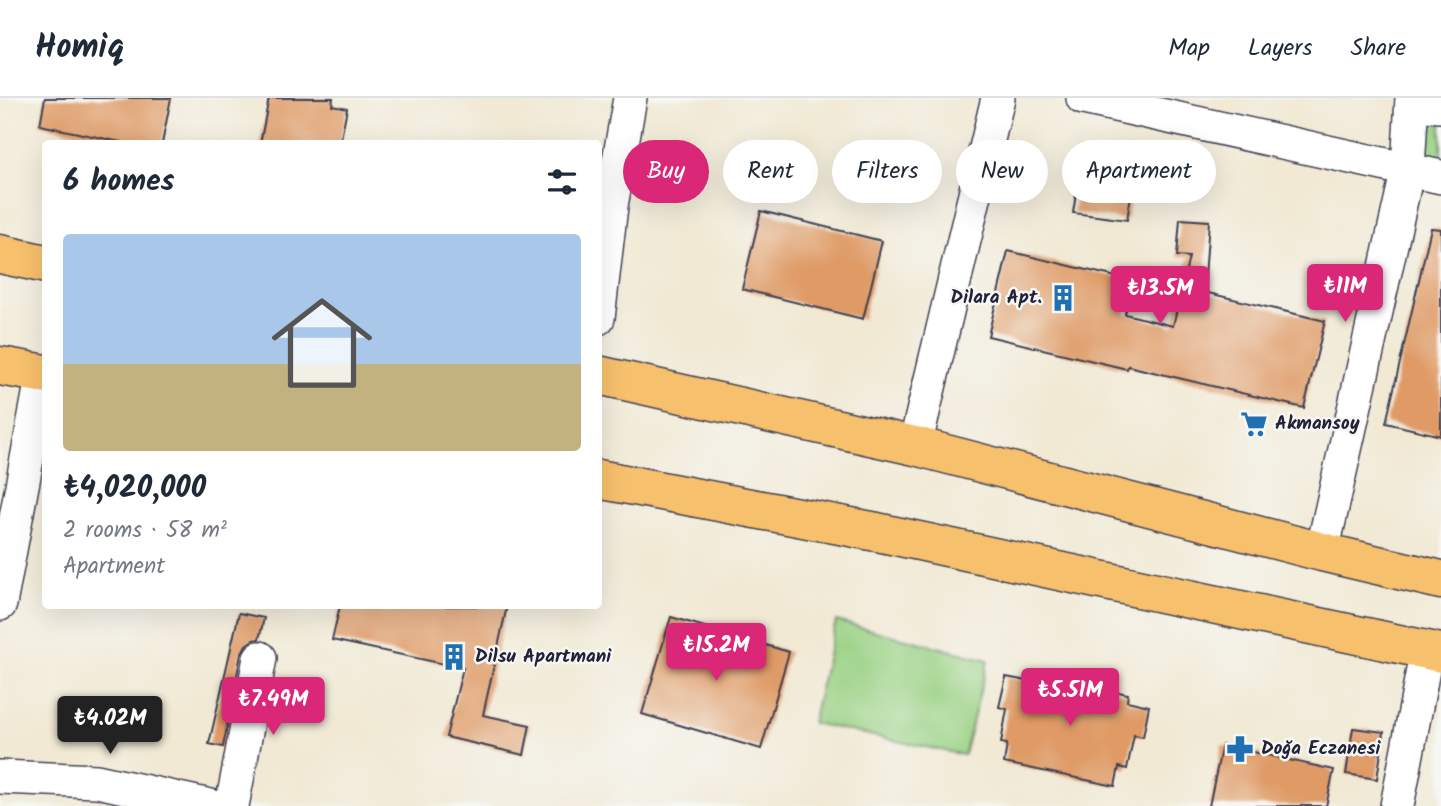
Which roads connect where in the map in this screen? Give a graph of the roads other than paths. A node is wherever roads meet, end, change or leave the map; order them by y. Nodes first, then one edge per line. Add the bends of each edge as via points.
1 (630, 98) edge
2 (998, 98) edge
3 (1083, 98) edge
4 (1422, 103) edge
5 (1408, 169) junction
6 (1441, 177) edge
7 (0, 254) edge
8 (42, 263) edge
9 (602, 284) edge
10 (20, 373) edge
11 (602, 376) edge
12 (915, 446) junction
13 (602, 480) edge
14 (1322, 552) junction
15 (1441, 580) edge
16 (0, 604) edge
17 (1434, 651) edge
18 (260, 658) dead end
19 (0, 777) edge
20 (211, 806) edge
21 (232, 806) edge
22 (1396, 806) edge

1 - 9 street
2 - 12 street
3 - 5 street
4 - 5 street
5 - 6 street
5 - 14 street
7 - 8 main road
10 - 16 street
11 - 12 main road
12 - 14 main road
13 - 17 main road via 877,532
14 - 15 main road
17 - 22 street
18 - 21 street
19 - 20 street via 97,781

